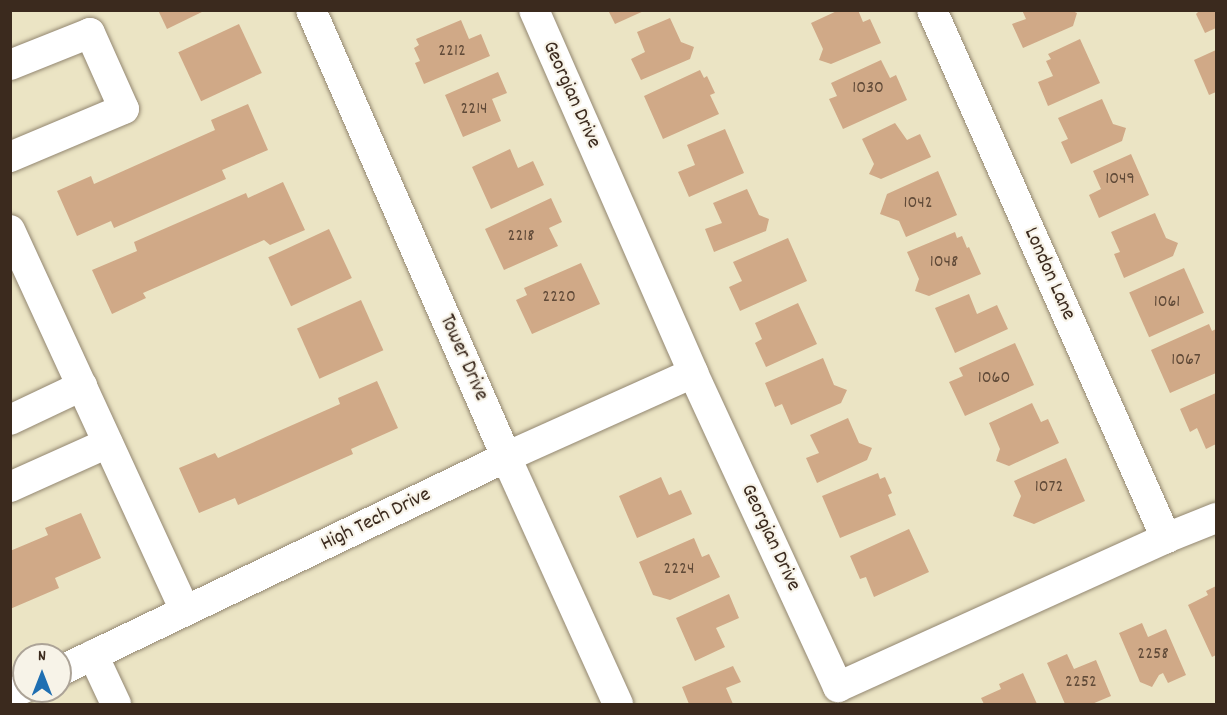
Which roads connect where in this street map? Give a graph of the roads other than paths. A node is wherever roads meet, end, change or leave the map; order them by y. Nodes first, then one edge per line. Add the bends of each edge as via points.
1 (311, 10) edge
2 (534, 10) edge
3 (932, 10) edge
4 (10, 65) edge
5 (10, 157) edge
6 (10, 230) edge
7 (693, 373) junction
8 (82, 386) junction
9 (10, 420) edge
10 (108, 443) junction
11 (506, 457) junction
12 (10, 487) edge
13 (1216, 518) edge
14 (1166, 538) junction
15 (185, 611) junction
16 (93, 655) junction
17 (72, 665) edge
18 (116, 705) edge
19 (618, 705) edge

1 - 11 street, Tower Drive
2 - 7 street, Georgian Drive
3 - 14 street, London Lane
4 - 5 street via 90,33 124,109
6 - 8 street
7 - 11 street, High Tech Drive
7 - 14 street, Georgian Drive via 838,687
8 - 9 street
8 - 10 street
10 - 12 street
10 - 15 street
11 - 15 street, High Tech Drive
11 - 19 street, Tower Drive
13 - 14 street, Georgian Drive
15 - 16 street, High Tech Drive
16 - 17 street, High Tech Drive
16 - 18 street

